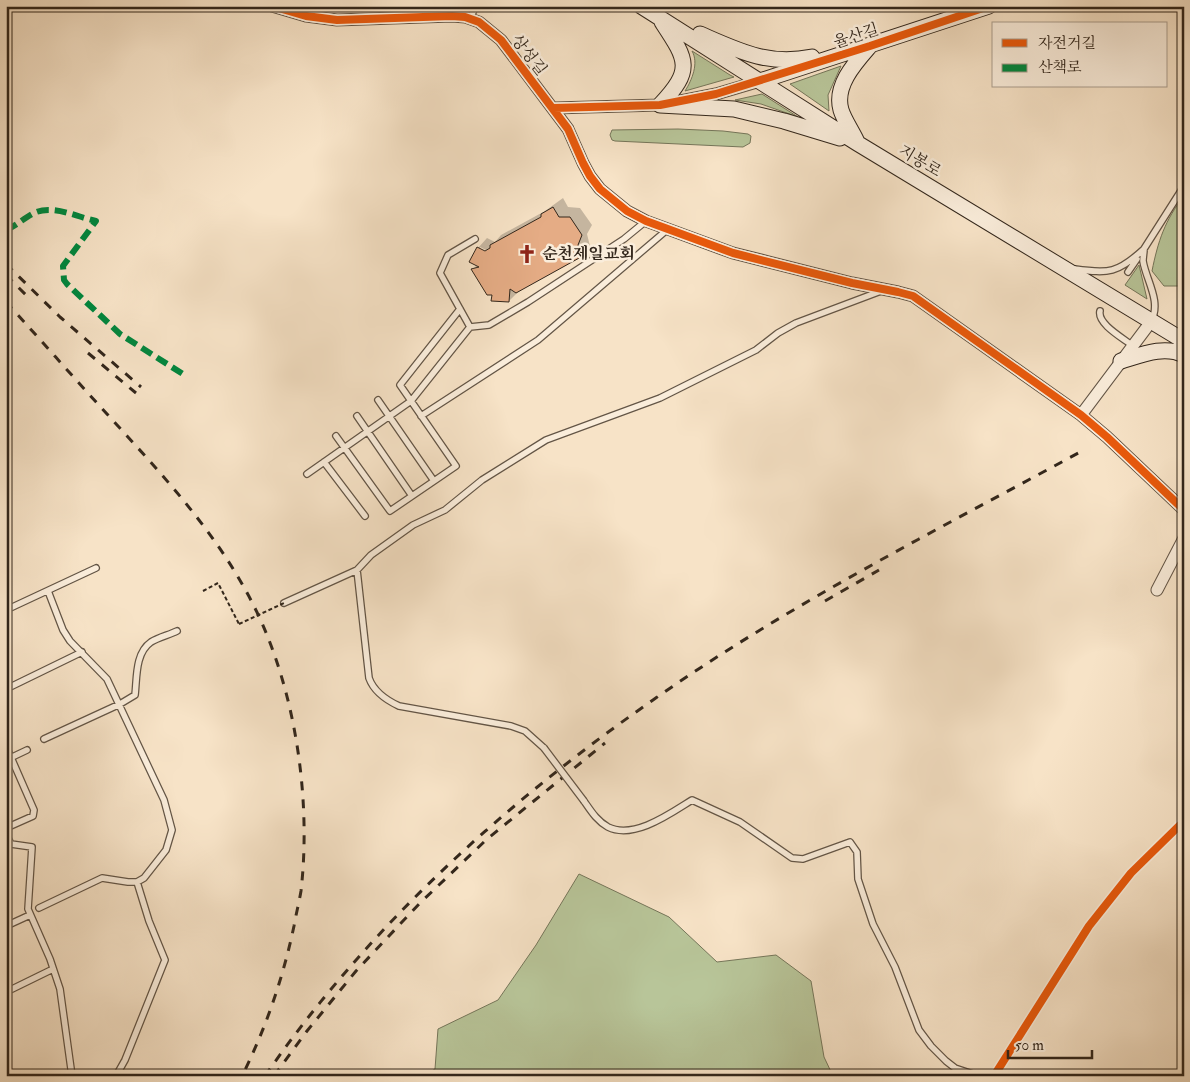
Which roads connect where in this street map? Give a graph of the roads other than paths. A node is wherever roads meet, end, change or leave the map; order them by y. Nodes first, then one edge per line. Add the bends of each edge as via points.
1 (272, 6) edge
2 (476, 6) edge
3 (641, 6) edge
4 (989, 6) edge
5 (659, 17) junction
6 (470, 18) junction
7 (870, 46) junction
8 (760, 81) junction
9 (660, 104) junction
10 (554, 108) junction
11 (857, 143) junction
12 (1184, 186) edge
13 (646, 220) junction
14 (668, 229) junction
15 (475, 239) dead end
16 (1144, 249) junction
17 (1062, 268) junction
18 (1128, 272) dead end
19 (883, 290) junction
20 (460, 309) junction
21 (1100, 311) dead end
22 (1150, 322) junction
23 (470, 327) junction
24 (1184, 341) edge
25 (1132, 346) junction
26 (1184, 355) edge
27 (1121, 361) junction
28 (378, 400) dead end
29 (411, 401) junction
30 (1081, 415) junction
31 (357, 416) dead end
32 (390, 416) junction
33 (421, 416) junction
34 (368, 432) junction
35 (336, 436) dead end
36 (345, 448) junction
37 (324, 462) junction
38 (307, 474) dead end
39 (434, 481) junction
40 (412, 496) junction
41 (1184, 510) edge
42 (365, 516) dead end
43 (1184, 538) edge
44 (96, 568) dead end
45 (357, 570) junction
46 (1157, 590) dead end
47 (48, 591) junction
48 (284, 603) road end
49 (6, 610) edge
50 (177, 631) dead end
51 (82, 652) junction
52 (6, 688) edge
53 (120, 704) junction
54 (44, 739) dead end
55 (6, 746) edge
56 (27, 750) dead end
57 (9, 759) edge
58 (6, 828) edge
59 (7, 836) edge
60 (137, 882) junction
61 (39, 908) dead end
62 (30, 915) junction
63 (6, 926) edge
64 (53, 969) junction
65 (6, 992) edge
66 (72, 1076) edge
67 (116, 1076) edge
68 (979, 1076) edge

1 - 6 street, 상성길 via 306,16 337,20
2 - 6 lane
3 - 5 main road, 지봉로
4 - 7 main road, 율산길
5 - 7 main road via 749,55 766,58 805,58
5 - 8 main road, 지봉로
5 - 9 main road via 683,57 680,80
6 - 10 street, 상성길 via 501,40
7 - 8 main road, 율산길
7 - 11 main road via 852,66 840,98 841,109
8 - 9 street via 716,94
8 - 11 main road, 지봉로
9 - 10 street
9 - 11 main road via 734,109
10 - 13 street, 상성길 via 600,189 627,211
11 - 17 main road, 지봉로
12 - 16 lane
13 - 14 street, 상성길
13 - 23 lane via 624,239 528,302 489,325
14 - 19 street, 상성길 via 742,255
14 - 33 lane via 538,340
15 - 20 lane via 448,255 440,273
16 - 17 lane via 1127,264 1113,270 1092,272
16 - 18 lane
16 - 22 lane via 1143,261 1156,307
17 - 22 main road, 지봉로
19 - 30 street, 상성길 via 906,294 924,303
19 - 45 lane via 796,324 756,350 660,398 546,440 482,480 445,510 412,525 371,555
20 - 23 lane
20 - 29 lane via 400,385
21 - 25 lane via 1103,323
22 - 24 main road, 지봉로
22 - 25 street
23 - 29 lane
25 - 27 street
26 - 27 main road via 1171,350
27 - 30 street
28 - 32 lane
29 - 32 lane
29 - 33 lane
30 - 41 street, 상성길
31 - 34 lane
32 - 34 lane
32 - 39 lane
33 - 39 lane via 456,466
34 - 36 lane
34 - 40 lane
35 - 36 lane
36 - 37 lane
36 - 40 lane via 390,511
37 - 38 lane
37 - 42 lane
39 - 40 lane
43 - 46 street
44 - 47 lane
45 - 48 lane
45 - 68 lane, bridge via 370,678 378,693 399,706 525,731 544,748 601,821 614,829 644,826 692,800 740,822 792,858 803,859 850,842 857,852 858,879 873,924 895,966 919,1030 955,1068
47 - 49 lane
47 - 51 lane via 63,630
50 - 53 lane via 149,643 138,662 135,695
51 - 52 lane
51 - 53 lane via 108,679
53 - 54 lane
53 - 60 lane via 164,800 172,830 166,850 144,878
55 - 57 lane
56 - 57 lane
57 - 58 lane via 34,810 33,816
59 - 62 lane via 11,844 32,847 28,893
60 - 61 lane via 102,878
60 - 67 lane via 165,960
62 - 63 lane
62 - 64 lane
64 - 65 lane
64 - 66 lane via 60,989

